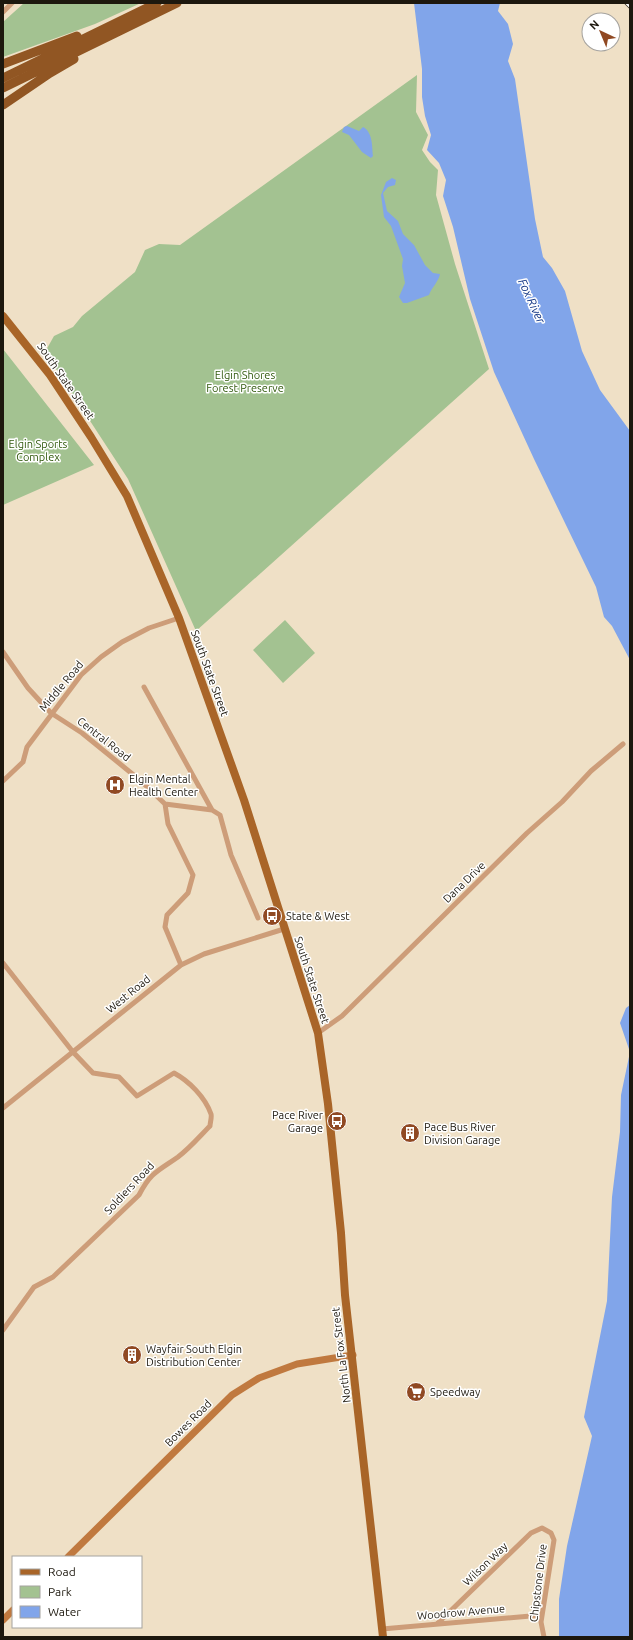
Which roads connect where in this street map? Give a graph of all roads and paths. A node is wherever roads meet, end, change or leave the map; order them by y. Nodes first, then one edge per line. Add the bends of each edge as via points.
1 (12, 3) edge
2 (157, 3) edge
3 (178, 3) edge
4 (3, 12) edge
5 (131, 16) junction
6 (145, 19) junction
7 (3, 64) edge
8 (3, 78) edge
9 (3, 88) edge
10 (3, 105) edge
11 (3, 316) edge
12 (179, 618) junction
13 (3, 652) edge
14 (144, 687) dead end
15 (51, 713) junction
16 (623, 744) dead end
17 (3, 781) edge
18 (165, 804) junction
19 (212, 810) junction
20 (258, 918) dead end
21 (284, 929) junction
22 (3, 963) edge
23 (181, 965) junction
24 (318, 1033) junction
25 (73, 1052) junction
26 (324, 1070) joint
27 (3, 1108) edge
28 (3, 1330) edge
29 (353, 1355) junction
30 (551, 1533) joint
31 (69, 1556) edge
32 (12, 1611) edge
33 (542, 1615) junction
34 (3, 1620) edge
35 (437, 1624) junction
36 (382, 1633) edge
37 (544, 1637) edge

1 - 4 street
2 - 5 highway
3 - 6 highway
5 - 7 highway
5 - 8 highway
6 - 9 highway
6 - 10 highway via 50,73
11 - 12 main road, South State Street via 50,375 127,496
12 - 15 street, Middle Road via 149,628 101,657 81,675
12 - 21 main road, South State Street via 244,800
13 - 15 street, Central Road via 28,688
14 - 19 street
15 - 17 street, Middle Road via 27,747 23,762
15 - 18 street, Central Road via 82,733
16 - 24 street, Dana Drive via 591,771 342,1016
18 - 19 street
18 - 23 street via 168,824 193,875 188,893 167,915 165,927
19 - 20 street via 220,815 230,855
21 - 23 street, West Road via 204,954
21 - 24 main road, South State Street
22 - 25 street, Soldiers Road
23 - 25 street, West Road
24 - 26 main road, South State Street
25 - 27 street, West Road
25 - 28 street, Soldiers Road via 93,1073 119,1077 137,1096 174,1073 187,1080 211,1114 210,1126 179,1156 158,1169 147,1180 139,1195 53,1277 34,1287
26 - 29 main road, North La Fox Street
29 - 31 street, Bowes Road via 297,1364 259,1378 232,1395
29 - 36 main road, North La Fox Street
30 - 33 street, Chipstone Drive via 554,1540
30 - 35 street, Wilson Way via 542,1528 531,1533
32 - 34 street
33 - 35 street, Woodrow Avenue
33 - 37 street, Chipstone Drive
35 - 36 street, Woodrow Avenue

